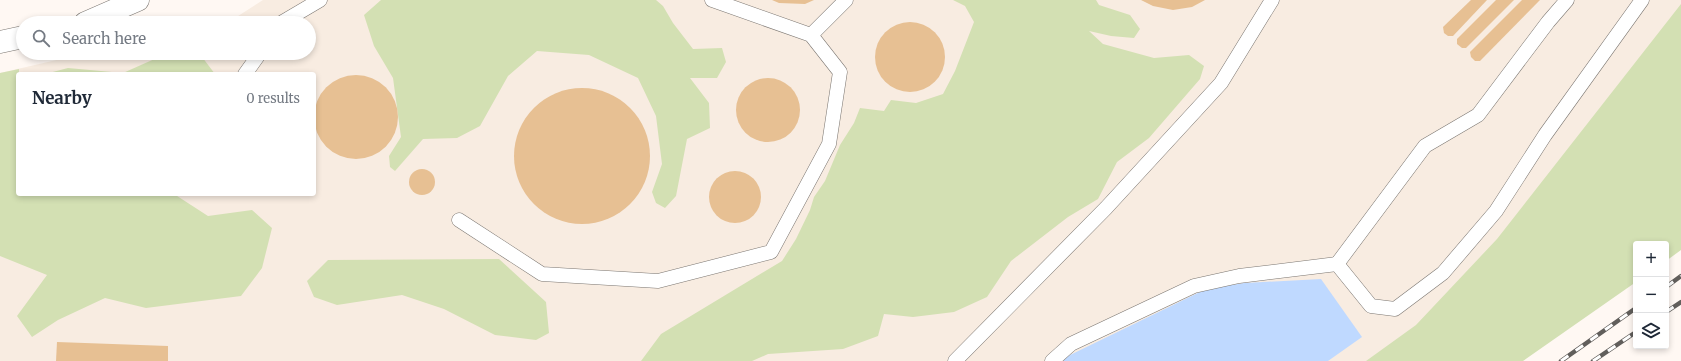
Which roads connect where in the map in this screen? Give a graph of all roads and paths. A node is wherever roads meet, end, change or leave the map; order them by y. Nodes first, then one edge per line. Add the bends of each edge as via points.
1 (138, 0) edge
2 (320, 0) edge
3 (712, 0) edge
4 (846, 0) edge
5 (1272, 0) edge
6 (1567, 0) edge
7 (1642, 0) edge
8 (101, 16) edge
9 (293, 16) edge
10 (811, 35) junction
11 (16, 39) edge
12 (0, 42) edge
13 (255, 60) edge
14 (246, 72) edge
15 (459, 220) dead end
16 (1337, 264) junction
17 (955, 361) edge
18 (1052, 361) edge

1 - 8 street
2 - 9 lane
3 - 10 lane
4 - 10 lane
5 - 17 lane via 1221,83 1106,208
6 - 16 lane via 1478,115 1425,146
7 - 16 lane via 1545,135 1496,212 1444,273 1395,310 1371,306
10 - 15 lane via 840,72 829,144 771,252 658,281 542,274
11 - 12 street
13 - 14 lane
16 - 18 lane via 1239,276 1194,286 1071,344

